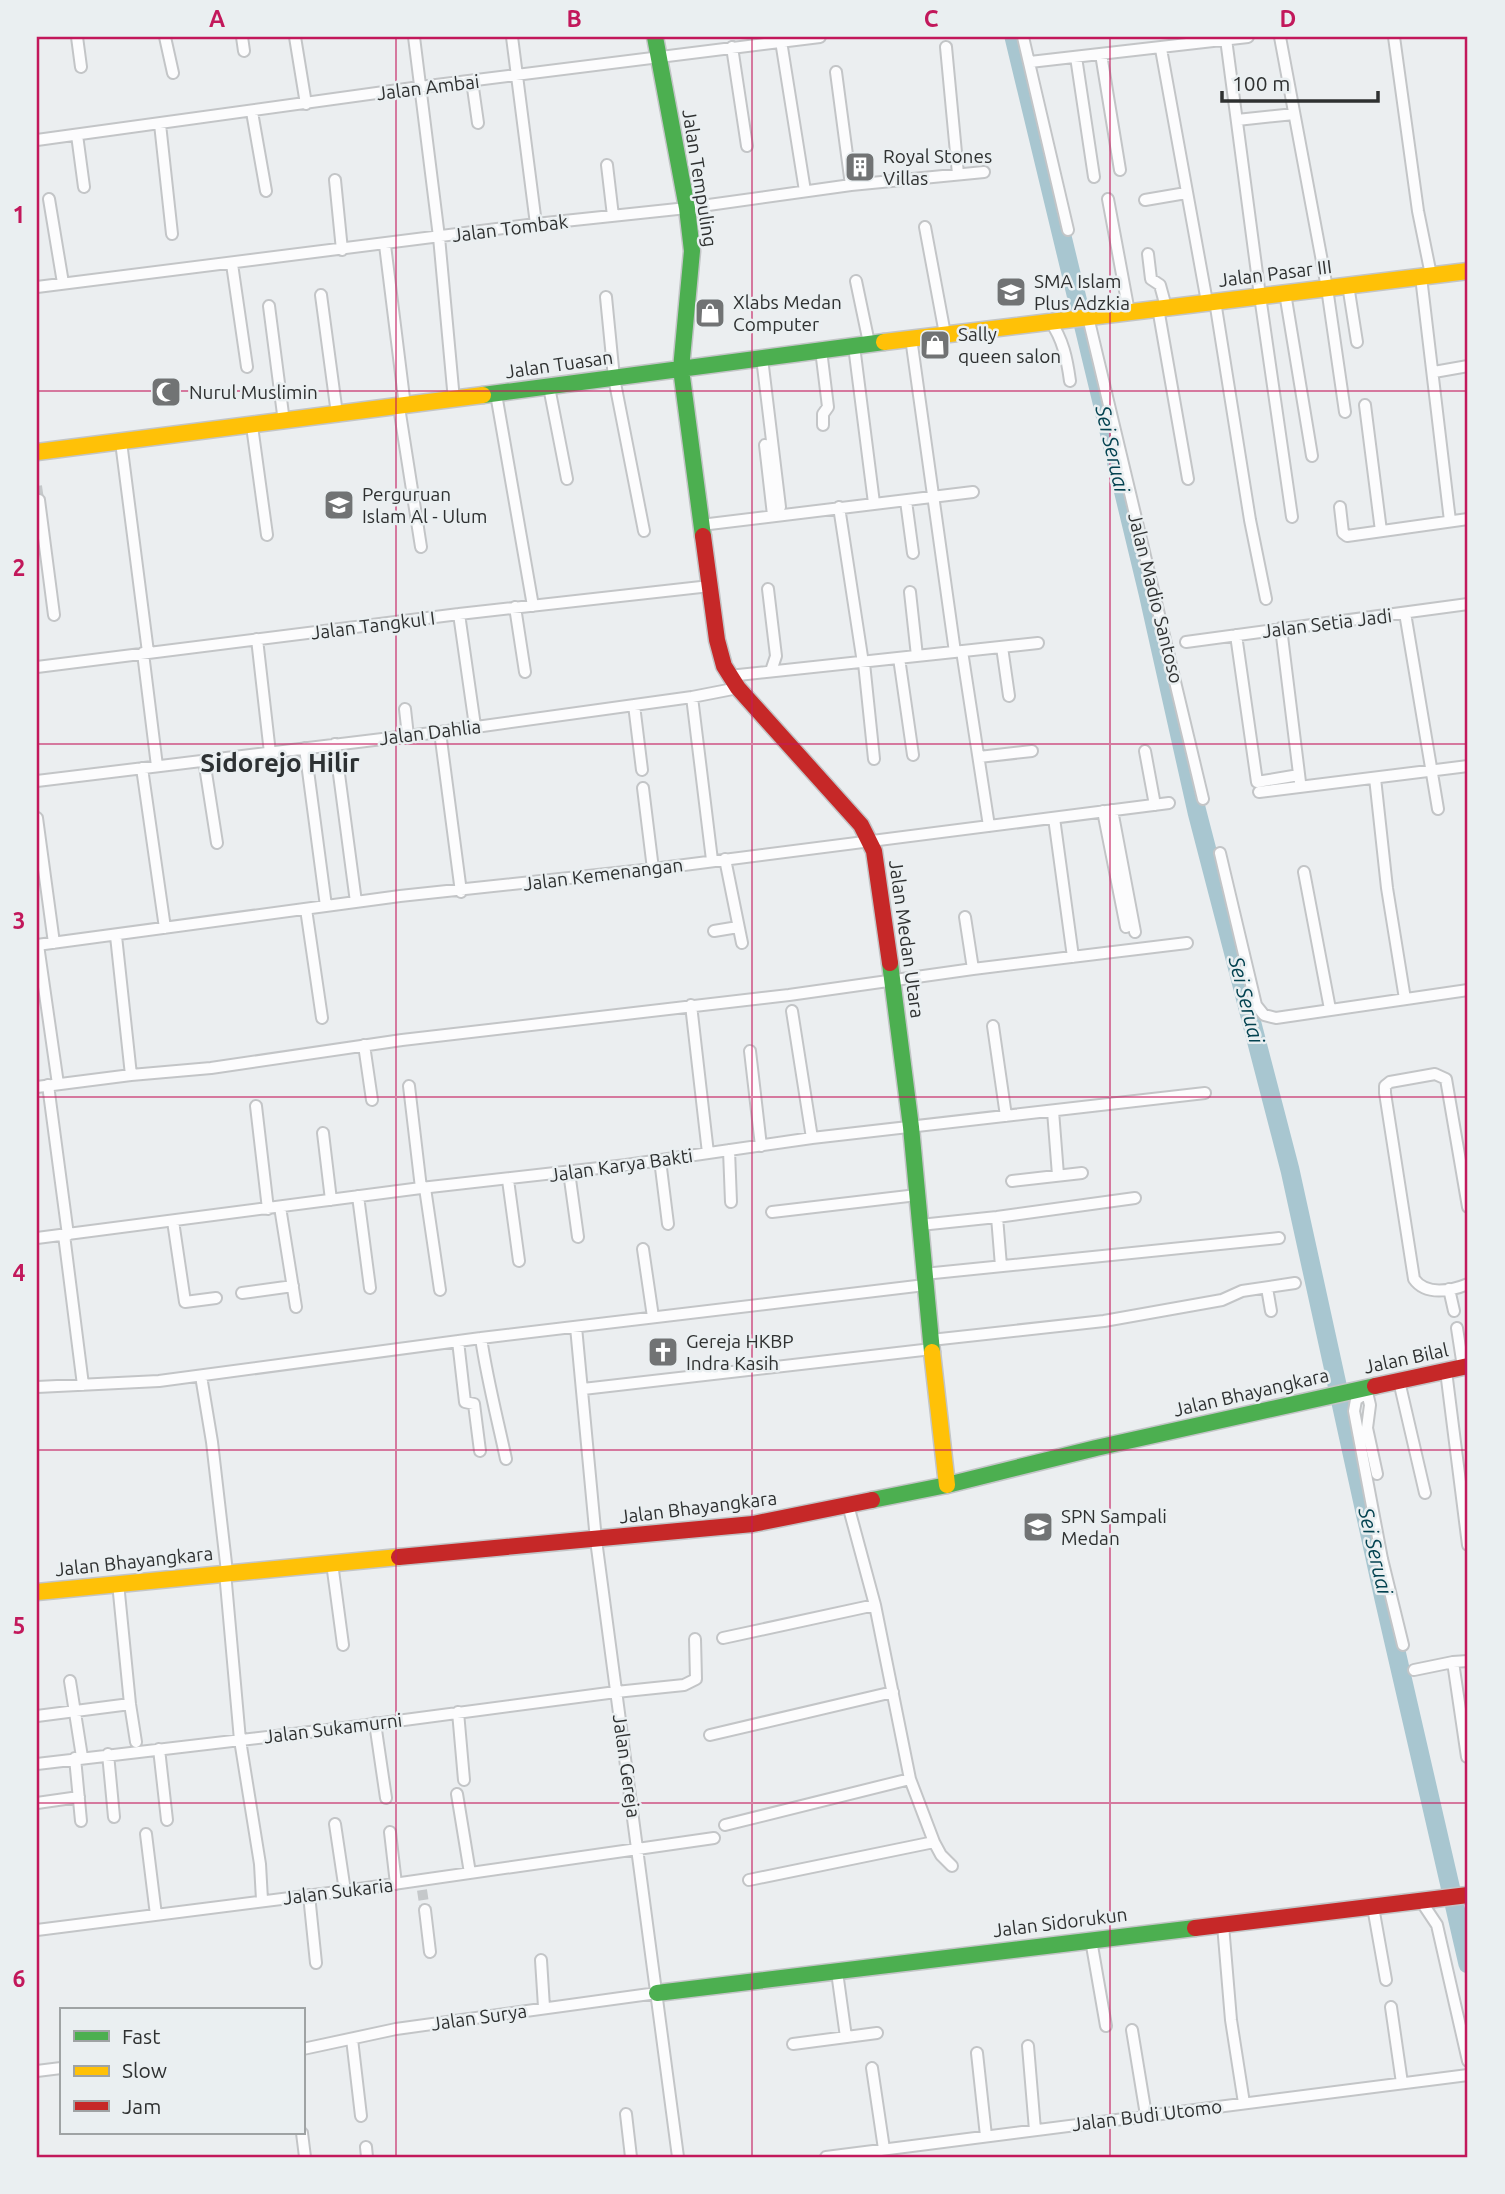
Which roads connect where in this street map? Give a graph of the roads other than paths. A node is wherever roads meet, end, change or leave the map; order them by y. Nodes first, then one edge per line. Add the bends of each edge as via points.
1 (77, 37) edge
2 (165, 37) edge
3 (242, 37) edge
4 (295, 37) edge
5 (414, 37) edge
6 (512, 37) edge
7 (655, 37) edge
8 (820, 37) edge
9 (1023, 37) edge
10 (1247, 37) edge
11 (1280, 37) edge
12 (1394, 37) edge
13 (1226, 39) junction
14 (763, 40) edge
15 (781, 41) junction
16 (732, 47) junction
17 (946, 47) dead end
18 (1161, 48) junction
19 (244, 51) dead end
20 (1101, 54) junction
21 (658, 57) junction
22 (1076, 57) junction
23 (1030, 62) junction
24 (80, 66) dead end
25 (836, 72) dead end
26 (173, 73) dead end
27 (518, 76) junction
28 (472, 81) junction
29 (420, 87) junction
30 (306, 104) junction
31 (253, 112) junction
32 (1294, 114) junction
33 (1237, 120) junction
34 (478, 123) dead end
35 (160, 124) junction
36 (77, 135) junction
37 (37, 140) edge
38 (747, 146) dead end
39 (607, 164) dead end
40 (1120, 170) dead end
41 (984, 172) dead end
42 (958, 174) junction
43 (1094, 177) dead end
44 (335, 180) dead end
45 (850, 185) junction
46 (84, 187) dead end
47 (266, 191) dead end
48 (805, 191) junction
49 (1186, 193) junction
50 (50, 199) dead end
51 (1108, 199) dead end
52 (1145, 200) dead end
53 (687, 208) junction
54 (613, 216) junction
55 (536, 224) junction
56 (925, 227) dead end
57 (1068, 230) dead end
58 (173, 234) dead end
59 (439, 237) junction
60 (384, 245) junction
61 (342, 250) junction
62 (1148, 254) dead end
63 (232, 264) junction
64 (1468, 271) edge
65 (1426, 276) junction
66 (856, 281) dead end
67 (62, 283) junction
68 (1348, 285) junction
69 (37, 287) edge
70 (1326, 288) junction
71 (1285, 293) junction
72 (321, 296) dead end
73 (1260, 296) junction
74 (606, 297) dead end
75 (1211, 302) junction
76 (269, 306) dead end
77 (1162, 308) junction
78 (1129, 312) junction
79 (1087, 317) junction
80 (1057, 320) junction
81 (945, 334) junction
82 (911, 338) junction
83 (1357, 342) dead end
84 (862, 345) junction
85 (821, 350) junction
86 (762, 358) junction
87 (1468, 366) edge
88 (247, 367) dead end
89 (681, 369) junction
90 (1434, 372) junction
91 (614, 378) junction
92 (1070, 381) dead end
93 (549, 387) junction
94 (496, 394) junction
95 (454, 400) junction
96 (1365, 405) dead end
97 (402, 406) junction
98 (1345, 412) dead end
99 (337, 414) junction
100 (284, 422) junction
101 (823, 425) dead end
102 (252, 426) junction
103 (121, 442) junction
104 (765, 445) dead end
105 (37, 452) edge
106 (1312, 456) dead end
107 (567, 478) dead end
108 (1188, 479) dead end
109 (973, 492) dead end
110 (934, 497) junction
111 (39, 500) dead end
112 (906, 500) junction
113 (874, 503) junction
114 (839, 507) junction
115 (1340, 507) dead end
116 (777, 511) junction
117 (1292, 517) dead end
118 (1468, 519) edge
119 (1450, 521) junction
120 (701, 525) junction
121 (644, 531) dead end
122 (1381, 531) junction
123 (267, 535) dead end
124 (421, 547) dead end
125 (913, 553) dead end
126 (710, 586) junction
127 (768, 589) dead end
128 (910, 592) dead end
129 (1266, 598) dead end
130 (1468, 604) edge
131 (533, 606) junction
132 (515, 607) junction
133 (1405, 612) junction
134 (459, 614) junction
135 (54, 615) dead end
136 (1282, 628) junction
137 (1236, 635) junction
138 (257, 639) junction
139 (1186, 642) dead end
140 (1038, 643) dead end
141 (1002, 647) junction
142 (959, 652) junction
143 (146, 653) junction
144 (917, 656) junction
145 (899, 658) junction
146 (863, 663) junction
147 (37, 667) edge
148 (771, 671) junction
149 (525, 672) dead end
150 (734, 682) junction
151 (1009, 696) dead end
152 (692, 697) junction
153 (634, 705) junction
154 (405, 709) dead end
155 (475, 726) junction
156 (440, 732) junction
157 (408, 736) junction
158 (335, 744) junction
159 (305, 748) junction
160 (1032, 751) dead end
161 (1145, 751) dead end
162 (270, 753) junction
163 (913, 755) dead end
164 (979, 757) junction
165 (874, 759) dead end
166 (204, 760) junction
167 (157, 766) junction
168 (1468, 766) edge
169 (142, 768) junction
170 (642, 770) dead end
171 (1430, 771) junction
172 (1376, 778) junction
173 (1299, 780) junction
174 (37, 781) edge
175 (643, 788) dead end
176 (1259, 792) dead end
177 (1203, 799) dead end
178 (1169, 803) dead end
179 (1155, 805) junction
180 (1438, 809) dead end
181 (1108, 811) junction
182 (37, 818) edge
183 (1054, 818) junction
184 (989, 826) junction
185 (871, 842) junction
186 (217, 843) dead end
187 (1220, 853) dead end
188 (725, 859) junction
189 (712, 860) junction
190 (653, 869) junction
191 (1304, 872) dead end
192 (461, 891) junction
193 (356, 902) junction
194 (326, 906) junction
195 (306, 909) junction
196 (965, 917) dead end
197 (738, 927) junction
198 (165, 928) junction
199 (1130, 930) dead end
200 (714, 931) dead end
201 (116, 936) junction
202 (54, 943) junction
203 (742, 943) dead end
204 (1188, 943) dead end
205 (37, 945) edge
206 (1073, 957) junction
207 (973, 969) junction
208 (892, 979) junction
209 (1468, 990) edge
210 (1405, 999) junction
211 (691, 1005) junction
212 (1330, 1009) junction
213 (792, 1011) dead end
214 (321, 1018) dead end
215 (993, 1026) dead end
216 (364, 1045) junction
217 (750, 1051) dead end
218 (131, 1074) junction
219 (47, 1085) edge
220 (409, 1086) dead end
221 (1205, 1094) dead end
222 (372, 1100) dead end
223 (256, 1106) dead end
224 (1053, 1111) junction
225 (1006, 1116) junction
226 (911, 1127) junction
227 (323, 1133) dead end
228 (812, 1138) junction
229 (761, 1146) junction
230 (729, 1150) junction
231 (708, 1153) junction
232 (660, 1160) junction
233 (569, 1172) junction
234 (1082, 1173) dead end
235 (1058, 1175) junction
236 (508, 1180) junction
237 (1013, 1181) dead end
238 (423, 1188) junction
239 (917, 1195) junction
240 (358, 1196) junction
241 (1135, 1198) dead end
242 (331, 1200) junction
243 (732, 1202) dead end
244 (280, 1207) junction
245 (1468, 1207) edge
246 (268, 1209) junction
247 (772, 1212) dead end
248 (997, 1217) junction
249 (173, 1221) junction
250 (668, 1224) dead end
251 (920, 1225) junction
252 (66, 1235) junction
253 (578, 1237) dead end
254 (37, 1238) edge
255 (1279, 1238) dead end
256 (643, 1249) dead end
257 (519, 1261) dead end
258 (1001, 1266) junction
259 (924, 1280) junction
260 (1295, 1283) dead end
261 (1468, 1284) edge
262 (293, 1286) junction
263 (370, 1288) dead end
264 (1267, 1288) junction
265 (1449, 1289) junction
266 (440, 1290) dead end
267 (242, 1293) dead end
268 (216, 1298) dead end
269 (296, 1307) dead end
270 (1271, 1311) dead end
271 (1454, 1311) dead end
272 (653, 1318) junction
273 (576, 1327) junction
274 (1457, 1328) dead end
275 (481, 1338) junction
276 (458, 1341) junction
277 (931, 1345) junction
278 (1466, 1366) edge
279 (1446, 1371) junction
280 (201, 1376) junction
281 (1399, 1381) junction
282 (83, 1385) junction
283 (37, 1387) edge
284 (583, 1389) junction
285 (1362, 1390) junction
286 (480, 1451) dead end
287 (506, 1458) dead end
288 (1377, 1474) dead end
289 (947, 1485) junction
290 (1425, 1493) dead end
291 (848, 1505) junction
292 (596, 1540) junction
293 (1468, 1545) edge
294 (332, 1563) junction
295 (226, 1572) junction
296 (118, 1583) junction
297 (37, 1592) edge
298 (875, 1605) junction
299 (723, 1638) dead end
300 (695, 1639) dead end
301 (343, 1645) dead end
302 (1403, 1645) dead end
303 (1468, 1661) edge
304 (1453, 1662) junction
305 (1414, 1670) dead end
306 (71, 1681) dead end
307 (616, 1692) junction
308 (893, 1692) junction
309 (130, 1704) junction
310 (74, 1711) junction
311 (458, 1712) junction
312 (37, 1716) edge
313 (375, 1723) junction
314 (710, 1735) dead end
315 (240, 1740) junction
316 (136, 1742) dead end
317 (159, 1748) junction
318 (108, 1754) junction
319 (1467, 1757) edge
320 (78, 1758) junction
321 (37, 1764) edge
322 (911, 1779) junction
323 (464, 1780) dead end
324 (457, 1794) dead end
325 (79, 1797) junction
326 (387, 1798) dead end
327 (37, 1803) edge
328 (114, 1817) dead end
329 (81, 1821) dead end
330 (167, 1821) dead end
331 (335, 1824) dead end
332 (725, 1825) dead end
333 (390, 1832) dead end
334 (146, 1833) dead end
335 (714, 1838) dead end
336 (934, 1842) junction
337 (639, 1849) junction
338 (952, 1866) dead end
339 (470, 1873) junction
340 (749, 1880) dead end
341 (396, 1884) junction
342 (345, 1891) junction
343 (309, 1895) junction
344 (1464, 1896) edge
345 (262, 1900) junction
346 (1425, 1900) junction
347 (1373, 1907) junction
348 (425, 1910) tunnel mouth
349 (156, 1915) junction
350 (1223, 1925) junction
351 (37, 1930) edge
352 (1091, 1940) junction
353 (430, 1952) dead end
354 (541, 1960) dead end
355 (316, 1963) dead end
356 (837, 1972) junction
357 (1386, 1980) dead end
358 (657, 1993) junction
359 (544, 2007) junction
360 (1391, 2007) dead end
361 (1107, 2026) dead end
362 (1132, 2030) dead end
363 (877, 2033) dead end
364 (846, 2037) junction
365 (352, 2039) junction
366 (793, 2043) dead end
367 (1028, 2046) dead end
368 (304, 2049) edge
369 (977, 2053) dead end
370 (1468, 2061) edge
371 (60, 2068) edge
372 (873, 2068) dead end
373 (37, 2071) edge
374 (1468, 2075) edge
375 (1402, 2083) junction
376 (1244, 2103) junction
377 (626, 2114) dead end
378 (1146, 2115) junction
379 (361, 2116) dead end
380 (1035, 2130) junction
381 (302, 2134) edge
382 (986, 2136) junction
383 (884, 2150) junction
384 (305, 2157) edge
385 (631, 2157) edge
386 (678, 2157) edge
387 (826, 2157) edge

1 - 24 street
2 - 26 street
3 - 19 street
4 - 30 street
5 - 29 street
6 - 27 street
7 - 21 street, Jalan Tempuling
8 - 15 street, Jalan Ambai
9 - 23 street
10 - 13 street
11 - 32 street
12 - 65 street
13 - 18 street
13 - 33 street
14 - 15 street, Jalan Ambai
14 - 16 street, Jalan Ambai
15 - 48 street
16 - 21 street, Jalan Ambai
16 - 38 street
17 - 42 street
18 - 20 street
18 - 49 street
20 - 22 street
20 - 40 street
21 - 27 street, Jalan Ambai
21 - 53 street, Jalan Tempuling
22 - 23 street
22 - 43 street
23 - 57 street
25 - 45 street
27 - 28 street, Jalan Ambai
27 - 55 street
28 - 29 street, Jalan Ambai
28 - 34 street
29 - 30 street, Jalan Ambai
29 - 59 street
30 - 31 street, Jalan Ambai
31 - 35 street, Jalan Ambai
31 - 47 street
32 - 33 street
32 - 70 street
33 - 73 street
35 - 36 street, Jalan Ambai
35 - 58 street
36 - 37 street, Jalan Ambai
36 - 46 street
39 - 54 street
41 - 42 street, Jalan Tombak
42 - 45 street, Jalan Tombak
44 - 61 street
45 - 48 street, Jalan Tombak
48 - 53 street, Jalan Tombak
49 - 52 street
49 - 75 street
50 - 67 street
51 - 78 street
53 - 54 street, Jalan Tombak
53 - 89 street, Jalan Tempuling via 692,251
54 - 55 street, Jalan Tombak
55 - 59 street, Jalan Tombak
56 - 81 street
59 - 60 street, Jalan Tombak
59 - 95 street
60 - 61 street, Jalan Tombak
60 - 97 street
61 - 63 street, Jalan Tombak
62 - 77 street via 1151,279 1160,285
63 - 67 street, Jalan Tombak
63 - 88 street
64 - 65 street, Jalan Pasar III
65 - 68 street, Jalan Pasar III
65 - 90 street
66 - 84 street
67 - 69 street, Jalan Tombak
68 - 70 street, Jalan Pasar III
68 - 83 street
70 - 71 street, Jalan Pasar III
70 - 98 street
71 - 73 street, Jalan Pasar III
71 - 106 street
72 - 99 street
73 - 75 street, Jalan Pasar III
73 - 117 street
74 - 91 street
75 - 77 street, Jalan Pasar III
75 - 129 street
76 - 100 street
77 - 78 street, Jalan Pasar III
77 - 108 street
78 - 79 street, Jalan Pasar III
79 - 80 street, Jalan Tuasan
79 - 177 street, Jalan Madio Santoso
80 - 81 street, Jalan Tuasan
80 - 92 street
81 - 82 street, Jalan Tuasan
82 - 84 street, Jalan Tuasan
82 - 110 street
84 - 85 street, Jalan Tuasan
84 - 113 street
85 - 86 street, Jalan Tuasan
85 - 101 street via 828,407
86 - 89 street, Jalan Tuasan
86 - 116 street
87 - 90 street
89 - 91 street, Jalan Tuasan
89 - 120 street, Jalan Medan Utara
90 - 119 street
91 - 93 street, Jalan Tuasan
91 - 121 street
93 - 94 street, Jalan Tuasan
93 - 107 street
94 - 95 street, Jalan Tuasan
94 - 131 street
95 - 97 street, Jalan Tuasan
96 - 122 street
97 - 99 street, Jalan Tuasan
97 - 124 street
99 - 100 street, Jalan Tuasan
100 - 102 street, Jalan Tuasan
102 - 103 street, Jalan Tuasan
102 - 123 street
103 - 105 street, Jalan Tuasan
103 - 143 street
104 - 116 street
109 - 110 street
110 - 112 street
110 - 142 street
111 - 135 street
112 - 113 street
112 - 125 street
113 - 114 street
114 - 116 street
114 - 146 street
115 - 122 street via 1345,535
116 - 120 street
118 - 119 street
119 - 122 street
120 - 126 street, Jalan Medan Utara
126 - 131 street, Jalan Tangkul I
126 - 150 street, Jalan Medan Utara via 718,647
127 - 148 street via 776,656
128 - 144 street
130 - 133 street, Jalan Setia Jadi
131 - 132 street, Jalan Tangkul I
132 - 134 street, Jalan Tangkul I
132 - 149 street
133 - 136 street, Jalan Setia Jadi
133 - 171 street
134 - 138 street, Jalan Tangkul I
134 - 155 street
136 - 137 street, Jalan Setia Jadi
136 - 173 street
137 - 139 street, Jalan Setia Jadi
137 - 173 street via 1258,782
138 - 143 street, Jalan Tangkul I
138 - 162 street
140 - 141 street, Jalan Dahlia
141 - 142 street, Jalan Dahlia
141 - 151 street
142 - 144 street, Jalan Dahlia
142 - 164 street
143 - 147 street, Jalan Tangkul I
143 - 167 street
144 - 145 street, Jalan Dahlia
145 - 146 street, Jalan Dahlia
145 - 163 street
146 - 148 street, Jalan Dahlia
146 - 165 street
148 - 150 street, Jalan Dahlia
150 - 152 street, Jalan Dahlia
150 - 185 street, Jalan Medan Utara
152 - 153 street, Jalan Dahlia
152 - 189 street
153 - 155 street, Jalan Dahlia
153 - 170 street
154 - 157 street
155 - 156 street, Jalan Dahlia
156 - 157 street, Jalan Dahlia
156 - 192 street
157 - 158 street, Jalan Dahlia
158 - 159 street, Jalan Dahlia
158 - 193 street
159 - 162 street, Jalan Dahlia
159 - 194 street
160 - 164 street
161 - 179 street
162 - 166 street, Jalan Dahlia
164 - 184 street
166 - 167 street, Jalan Dahlia
166 - 186 street
167 - 169 street, Jalan Dahlia
168 - 171 street
169 - 174 street, Jalan Dahlia
169 - 198 street
171 - 172 street
171 - 180 street
172 - 173 street
172 - 210 street
173 - 176 street
175 - 190 street
178 - 179 street, Jalan Kemenangan
179 - 181 street, Jalan Kemenangan
181 - 183 street, Jalan Kemenangan
181 - 199 street
182 - 202 street
183 - 184 street, Jalan Kemenangan
183 - 206 street
184 - 185 street, Jalan Kemenangan
185 - 188 street, Jalan Kemenangan
185 - 208 street, Jalan Medan Utara
187 - 212 street via 1258,1010 1276,1018
188 - 189 street, Jalan Kemenangan
188 - 197 street
189 - 190 street, Jalan Kemenangan
190 - 192 street, Jalan Kemenangan
191 - 212 street
192 - 193 street, Jalan Kemenangan
193 - 194 street, Jalan Kemenangan
194 - 195 street, Jalan Kemenangan
195 - 198 street, Jalan Kemenangan
195 - 214 street
196 - 207 street
197 - 200 street
197 - 203 street
198 - 201 street, Jalan Kemenangan
201 - 202 street, Jalan Kemenangan
201 - 218 street
202 - 205 street, Jalan Kemenangan
204 - 206 street
205 - 219 street
206 - 207 street
207 - 208 street
208 - 211 street
208 - 226 street, Jalan Medan Utara
209 - 210 street
210 - 212 street
211 - 216 street
211 - 231 street
213 - 228 street
215 - 225 street
216 - 218 street via 211,1068
216 - 222 street
217 - 229 street
218 - 219 street
219 - 252 street
220 - 238 street
221 - 224 street, Jalan Karya Bakti
223 - 246 street
224 - 225 street, Jalan Karya Bakti
224 - 235 street
225 - 226 street, Jalan Karya Bakti
226 - 228 street, Jalan Karya Bakti
226 - 239 street, Jalan Medan Utara
227 - 242 street
228 - 229 street, Jalan Karya Bakti
229 - 230 street, Jalan Karya Bakti
230 - 231 street, Jalan Karya Bakti
230 - 243 street
231 - 232 street, Jalan Karya Bakti
232 - 233 street, Jalan Karya Bakti
232 - 250 street
233 - 236 street, Jalan Karya Bakti
233 - 253 street
234 - 235 street
235 - 237 street
236 - 238 street, Jalan Karya Bakti
236 - 257 street
238 - 240 street, Jalan Karya Bakti
238 - 266 street
239 - 247 street
239 - 251 street, Jalan Medan Utara
240 - 242 street, Jalan Karya Bakti
240 - 263 street
241 - 248 street
242 - 244 street, Jalan Karya Bakti
244 - 246 street, Jalan Karya Bakti
244 - 262 street
245 - 265 street via 1446,1079 1435,1074 1390,1082 1385,1093 1414,1279 1426,1289
246 - 249 street, Jalan Karya Bakti
248 - 251 street
248 - 258 street
249 - 252 street, Jalan Karya Bakti
249 - 268 street via 185,1302
251 - 259 street, Jalan Medan Utara
252 - 254 street, Jalan Karya Bakti
252 - 282 street
255 - 258 street
256 - 272 street
258 - 259 street
259 - 272 street
259 - 277 street, Jalan Medan Utara
260 - 264 street
261 - 265 street
262 - 267 street
262 - 269 street
264 - 270 street
264 - 277 street via 1104,1321
265 - 271 street
272 - 273 street
273 - 275 street
273 - 284 street, Jalan Gereja
274 - 278 street
275 - 276 street
275 - 287 street
276 - 280 street
276 - 286 street via 465,1402 474,1404
277 - 284 street
277 - 289 street, Jalan Medan Utara
278 - 279 street, Jalan Bilal
279 - 281 street, Jalan Bilal
279 - 293 street
280 - 282 street
280 - 295 street
281 - 285 street, Jalan Bilal
281 - 290 street
282 - 283 street
284 - 292 street, Jalan Gereja
285 - 288 street via 1370,1405 1367,1428
285 - 289 street, Jalan Bhayangkara
285 - 302 street via 1354,1411
289 - 291 street, Jalan Bhayangkara
291 - 292 street, Jalan Bhayangkara via 720,1528
291 - 298 street
292 - 294 street, Jalan Bhayangkara
292 - 307 street, Jalan Gereja
294 - 295 street, Jalan Bhayangkara
294 - 301 street
295 - 296 street, Jalan Bhayangkara
295 - 315 street
296 - 297 street, Jalan Bhayangkara
296 - 309 street
298 - 299 street
298 - 308 street
300 - 307 street, Jalan Sukamurni via 692,1683
303 - 304 street
304 - 305 street
304 - 319 street
306 - 310 street
307 - 311 street, Jalan Sukamurni
307 - 337 street, Jalan Gereja
308 - 314 street
308 - 322 street
309 - 310 street
309 - 316 street
310 - 312 street
310 - 320 street
311 - 313 street, Jalan Sukamurni
311 - 323 street
313 - 315 street, Jalan Sukamurni
313 - 326 street
315 - 317 street, Jalan Sukamurni
315 - 345 street
317 - 318 street, Jalan Sukamurni
317 - 330 street
318 - 320 street, Jalan Sukamurni
318 - 328 street
320 - 321 street, Jalan Sukamurni
320 - 325 street
322 - 332 street
322 - 336 street
324 - 339 street
325 - 327 street
325 - 329 street
331 - 342 street
333 - 341 street
334 - 349 street
335 - 337 street, Jalan Sukaria
336 - 338 street
336 - 340 street
337 - 339 street, Jalan Sukaria
337 - 358 street, Jalan Gereja
339 - 341 street, Jalan Sukaria via 421,1885
341 - 342 street, Jalan Sukaria
342 - 343 street, Jalan Sukaria
343 - 345 street, Jalan Sukaria
343 - 355 street
344 - 346 street, Jalan Sidorukun
345 - 349 street, Jalan Sukaria
346 - 347 street, Jalan Sidorukun
346 - 370 street via 1437,1926
347 - 350 street, Jalan Sidorukun
347 - 357 street
348 - 353 street
349 - 351 street, Jalan Sukaria
350 - 352 street, Jalan Sidorukun
350 - 376 street
352 - 356 street, Jalan Sidorukun
352 - 361 street
354 - 359 street
356 - 358 street, Jalan Sidorukun
356 - 364 street
358 - 359 street, Jalan Surya
358 - 386 street, Jalan Gereja
359 - 365 street, Jalan Surya
360 - 375 street
362 - 378 street
363 - 364 street
364 - 366 street
365 - 368 street, Jalan Surya
365 - 379 street
367 - 380 street
369 - 382 street
371 - 373 street
372 - 383 street
374 - 375 street, Jalan Budi Utomo
375 - 376 street, Jalan Budi Utomo
376 - 378 street, Jalan Budi Utomo
377 - 385 street
378 - 380 street, Jalan Budi Utomo
380 - 382 street, Jalan Budi Utomo
381 - 384 street
382 - 383 street, Jalan Budi Utomo
383 - 387 street, Jalan Budi Utomo

